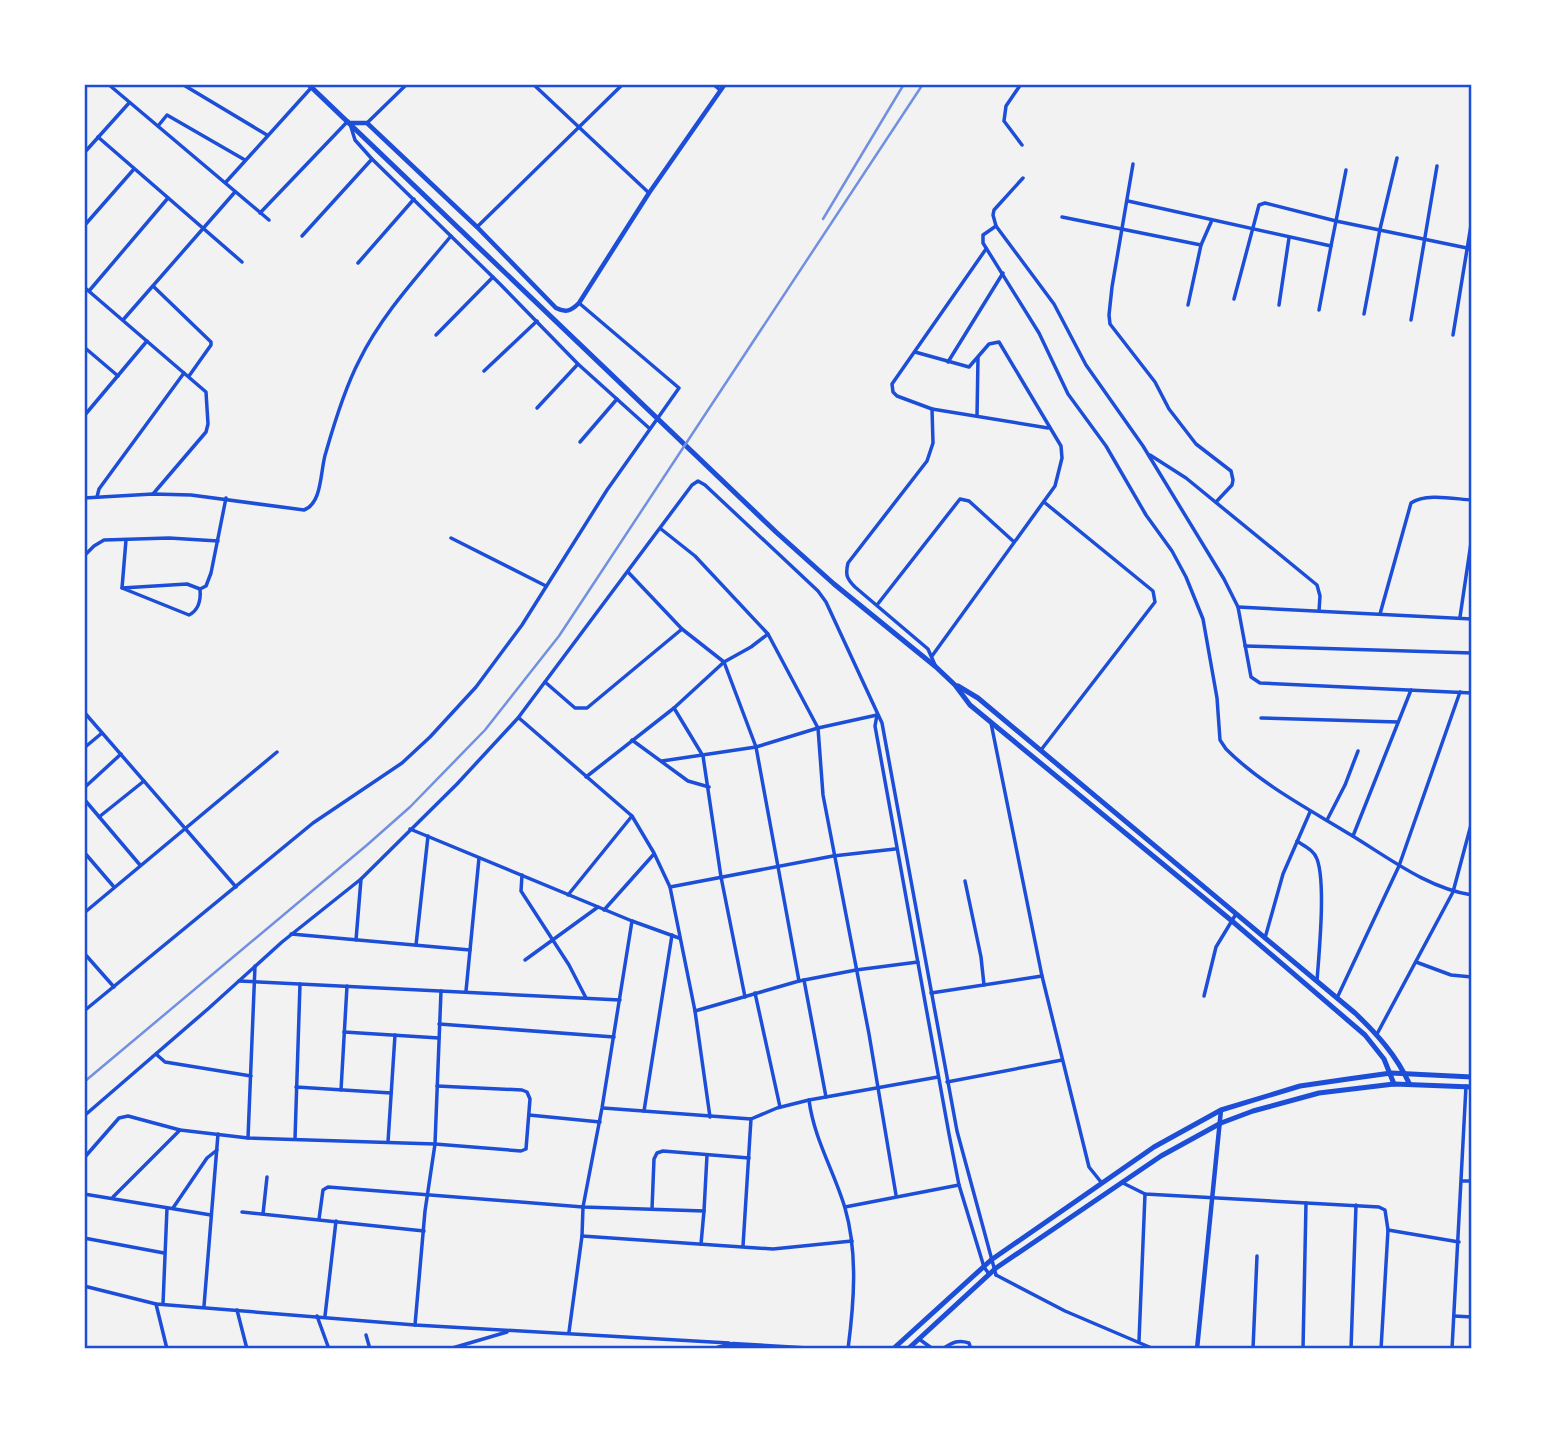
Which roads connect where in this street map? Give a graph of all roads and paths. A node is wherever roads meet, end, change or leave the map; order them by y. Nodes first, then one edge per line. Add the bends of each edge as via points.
1 (108, 84) edge
2 (182, 84) edge
3 (407, 84) edge
4 (533, 84) edge
5 (623, 84) edge
6 (713, 84) edge
7 (724, 84) edge
8 (1021, 84) edge
9 (310, 86) edge
10 (720, 90) junction
11 (130, 102) junction
12 (349, 122) junction
13 (367, 123) junction
14 (158, 126) junction
15 (577, 127) junction
16 (267, 135) junction
17 (98, 137) junction
18 (1022, 145) dead end
19 (84, 153) edge
20 (1397, 158) dead end
21 (372, 159) junction
22 (245, 160) junction
23 (1133, 164) dead end
24 (1437, 166) dead end
25 (134, 169) junction
26 (1346, 170) dead end
27 (1023, 178) dead end
28 (226, 183) junction
29 (235, 192) junction
30 (649, 192) junction
31 (168, 198) junction
32 (414, 199) junction
33 (1128, 201) junction
34 (260, 213) junction
35 (1062, 217) dead end
36 (1472, 219) edge
37 (269, 220) dead end
38 (1212, 220) junction
39 (1336, 221) junction
40 (84, 226) edge
41 (996, 226) junction
42 (477, 227) junction
43 (203, 228) junction
44 (1252, 228) junction
45 (1380, 229) junction
46 (1122, 230) junction
47 (302, 236) dead end
48 (451, 236) junction
49 (1289, 238) junction
50 (1425, 238) junction
51 (1200, 245) junction
52 (1331, 246) junction
53 (987, 248) junction
54 (1467, 248) junction
55 (1472, 251) edge
56 (242, 262) dead end
57 (358, 262) dead end
58 (1003, 273) junction
59 (493, 277) junction
60 (153, 286) junction
61 (84, 287) edge
62 (89, 291) junction
63 (1234, 299) dead end
64 (579, 303) junction
65 (1188, 305) dead end
66 (1279, 305) dead end
67 (1320, 310) dead end
68 (1364, 314) dead end
69 (123, 320) junction
70 (1411, 320) dead end
71 (537, 321) junction
72 (1453, 334) dead end
73 (436, 335) dead end
74 (147, 341) junction
75 (84, 347) edge
76 (915, 352) junction
77 (978, 356) junction
78 (948, 362) junction
79 (578, 364) junction
80 (484, 371) dead end
81 (186, 374) junction
82 (118, 376) junction
83 (618, 399) junction
84 (537, 408) dead end
85 (932, 409) junction
86 (84, 415) edge
87 (977, 416) junction
88 (649, 428) junction
89 (1049, 428) junction
90 (580, 442) dead end
91 (1148, 454) junction
92 (153, 494) junction
93 (97, 497) junction
94 (84, 498) edge
95 (226, 498) junction
96 (1472, 500) edge
97 (1044, 502) junction
98 (1216, 502) junction
99 (660, 529) junction
100 (1472, 536) edge
101 (451, 538) dead end
102 (126, 540) junction
103 (218, 541) junction
104 (1013, 541) junction
105 (84, 556) edge
106 (628, 572) junction
107 (546, 586) junction
108 (122, 588) junction
109 (200, 589) junction
110 (877, 605) junction
111 (1238, 607) junction
112 (1320, 611) junction
113 (1380, 614) junction
114 (1460, 618) junction
115 (1472, 619) edge
116 (682, 629) junction
117 (768, 634) junction
118 (1245, 646) junction
119 (1472, 653) edge
120 (932, 656) junction
121 (724, 662) junction
122 (936, 667) junction
123 (545, 682) junction
124 (955, 685) junction
125 (1411, 690) junction
126 (1460, 692) junction
127 (1472, 693) edge
128 (674, 708) junction
129 (84, 712) edge
130 (877, 715) junction
131 (518, 718) junction
132 (1261, 718) dead end
133 (991, 721) junction
134 (1398, 722) junction
135 (818, 728) junction
136 (102, 733) junction
137 (632, 740) junction
138 (756, 747) junction
139 (84, 748) edge
140 (1041, 750) junction
141 (1358, 751) dead end
142 (277, 752) dead end
143 (121, 754) junction
144 (703, 756) junction
145 (662, 761) junction
146 (586, 777) junction
147 (144, 781) junction
148 (709, 787) junction
149 (84, 788) edge
150 (84, 799) edge
151 (1311, 811) junction
152 (632, 816) junction
153 (99, 817) junction
154 (1327, 820) junction
155 (1472, 821) edge
156 (184, 828) junction
157 (410, 829) junction
158 (428, 836) junction
159 (1353, 836) junction
160 (1297, 841) junction
161 (896, 848) junction
162 (84, 852) edge
163 (654, 853) junction
164 (833, 856) junction
165 (479, 858) junction
166 (140, 865) junction
167 (777, 866) junction
168 (1399, 866) junction
169 (522, 875) junction
170 (721, 877) junction
171 (361, 879) junction
172 (965, 881) dead end
173 (114, 887) junction
174 (236, 887) junction
175 (670, 887) junction
176 (1453, 892) junction
177 (568, 895) junction
178 (1472, 895) edge
179 (84, 901) edge
180 (598, 907) junction
181 (90, 908) junction
182 (604, 910) junction
183 (84, 913) edge
184 (1236, 914) junction
185 (632, 921) junction
186 (1232, 921) junction
187 (291, 934) junction
188 (672, 935) junction
189 (679, 938) junction
190 (1265, 938) junction
191 (356, 940) junction
192 (553, 940) junction
193 (415, 945) junction
194 (470, 950) junction
195 (84, 953) edge
196 (525, 960) dead end
197 (918, 962) junction
198 (1416, 962) junction
199 (256, 966) junction
200 (856, 970) junction
201 (1042, 976) junction
202 (1472, 977) edge
203 (801, 980) junction
204 (239, 981) junction
205 (1317, 981) junction
206 (254, 982) junction
207 (300, 984) junction
208 (984, 985) junction
209 (347, 986) junction
210 (114, 988) junction
211 (440, 991) junction
212 (466, 992) junction
213 (755, 993) junction
214 (932, 993) junction
215 (1204, 996) dead end
216 (745, 997) junction
217 (586, 998) junction
218 (1337, 998) junction
219 (620, 1000) junction
220 (695, 1010) junction
221 (84, 1011) edge
222 (439, 1024) junction
223 (344, 1032) junction
224 (1377, 1034) junction
225 (395, 1035) junction
226 (614, 1037) junction
227 (439, 1038) junction
228 (156, 1054) junction
229 (1063, 1060) junction
230 (1391, 1073) junction
231 (1405, 1073) junction
232 (251, 1076) junction
233 (938, 1077) junction
234 (1472, 1077) edge
235 (947, 1082) junction
236 (1409, 1083) junction
237 (1394, 1084) junction
238 (437, 1086) junction
239 (296, 1087) junction
240 (1469, 1087) edge
241 (877, 1088) junction
242 (341, 1090) junction
243 (391, 1093) junction
244 (826, 1097) junction
245 (809, 1100) junction
246 (780, 1107) junction
247 (602, 1108) junction
248 (1221, 1110) junction
249 (644, 1111) junction
250 (529, 1115) junction
251 (84, 1116) edge
252 (710, 1116) junction
253 (751, 1119) junction
254 (600, 1122) junction
255 (1221, 1123) junction
256 (180, 1130) junction
257 (218, 1134) junction
258 (248, 1138) junction
259 (295, 1140) junction
260 (388, 1143) junction
261 (435, 1144) junction
262 (217, 1150) junction
263 (708, 1155) junction
264 (84, 1158) edge
265 (749, 1158) junction
266 (267, 1177) dead end
267 (1462, 1181) junction
268 (1472, 1181) edge
269 (1101, 1182) junction
270 (1121, 1182) junction
271 (959, 1185) junction
272 (84, 1194) edge
273 (1145, 1194) junction
274 (896, 1195) junction
275 (428, 1196) junction
276 (113, 1197) junction
277 (1212, 1198) junction
278 (1306, 1203) junction
279 (1356, 1205) junction
280 (845, 1207) junction
281 (170, 1208) junction
282 (583, 1208) junction
283 (652, 1209) junction
284 (704, 1211) junction
285 (242, 1212) dead end
286 (263, 1214) junction
287 (211, 1215) junction
288 (319, 1219) junction
289 (336, 1220) junction
290 (1388, 1230) junction
291 (425, 1231) junction
292 (582, 1236) junction
293 (84, 1238) edge
294 (852, 1241) junction
295 (1459, 1242) junction
296 (701, 1244) junction
297 (743, 1246) junction
298 (164, 1253) junction
299 (1257, 1256) dead end
300 (991, 1260) junction
301 (984, 1267) junction
302 (996, 1272) junction
303 (989, 1274) junction
304 (84, 1286) edge
305 (156, 1304) junction
306 (163, 1304) junction
307 (204, 1306) junction
308 (237, 1310) junction
309 (317, 1316) junction
310 (326, 1316) junction
311 (1454, 1316) junction
312 (1472, 1317) edge
313 (415, 1325) junction
314 (512, 1330) junction
315 (569, 1332) junction
316 (366, 1335) dead end
317 (919, 1339) junction
318 (1139, 1341) junction
319 (733, 1344) junction
320 (167, 1349) edge
321 (247, 1349) edge
322 (329, 1349) edge
323 (370, 1349) edge
324 (449, 1349) edge
325 (713, 1349) edge
326 (817, 1349) edge
327 (848, 1349) edge
328 (893, 1349) edge
329 (908, 1349) edge
330 (933, 1349) edge
331 (942, 1349) edge
332 (971, 1349) edge
333 (1154, 1349) edge
334 (1197, 1349) edge
335 (1253, 1349) edge
336 (1303, 1349) edge
337 (1351, 1349) edge
338 (1381, 1349) edge
339 (1452, 1349) edge

1 - 11 street
2 - 16 street
3 - 13 street
4 - 15 street
5 - 15 street
6 - 10 street
7 - 10 street
8 - 18 street via 1006,106 1004,121
9 - 12 main road
9 - 16 street
10 - 30 street
11 - 14 street
11 - 17 street
12 - 13 street
12 - 21 street via 355,140
12 - 34 street
12 - 122 main road via 776,532
13 - 42 street
14 - 22 street via 167,115
14 - 28 street
15 - 30 street
15 - 42 street
16 - 22 street
17 - 19 street
17 - 25 street
20 - 45 street
21 - 32 street
21 - 47 street
22 - 28 street
23 - 33 street
24 - 50 street
25 - 31 street
25 - 40 street
26 - 39 street
27 - 41 street via 994,210
28 - 29 street
29 - 34 street
29 - 43 street
30 - 64 street
31 - 43 street
31 - 62 street
32 - 48 street
32 - 57 street
33 - 38 street
33 - 46 street
34 - 37 street
35 - 46 street
36 - 54 street
38 - 44 street
38 - 51 street
39 - 44 street via 1265,203 1257,208
39 - 45 street
39 - 52 street
41 - 53 street via 983,235
41 - 91 street via 1054,304 1086,365
42 - 64 street via 556,308 569,311
43 - 56 street
43 - 60 street
44 - 49 street
44 - 63 street
45 - 50 street
45 - 68 street
46 - 51 street
46 - 98 street via 1110,324 1196,444 1231,471 1232,485
48 - 59 street
48 - 95 street via 392,306 358,362 310,508
49 - 52 street
49 - 66 street
50 - 54 street
50 - 70 street
51 - 65 street
52 - 67 street
53 - 58 street
53 - 76 street
54 - 55 street
54 - 72 street
58 - 78 street
58 - 151 street via 1068,394 1106,446 1186,577 1212,657 1220,740 1234,757
59 - 71 street
59 - 73 street
60 - 69 street
60 - 81 street via 211,342
61 - 62 street
62 - 69 street
64 - 88 street via 679,388
69 - 74 street
71 - 79 street
71 - 80 street
74 - 81 street
74 - 82 street
75 - 82 street
76 - 78 street
76 - 85 street via 892,384 893,392
77 - 78 street via 969,367
77 - 87 street
77 - 89 street via 989,344 999,342
79 - 83 street
79 - 84 street
81 - 92 street via 206,392 206,432
81 - 93 street
82 - 86 street
83 - 88 street
83 - 90 street
85 - 87 street
85 - 110 street via 933,443 927,461 848,563 848,580
87 - 89 street
88 - 107 street
89 - 97 street via 1061,446 1062,458 1055,486
91 - 98 street
91 - 111 street
92 - 93 street
92 - 95 street
93 - 94 street
95 - 103 street
96 - 113 street via 1429,498 1411,503
97 - 104 street
97 - 140 street via 1156,597
98 - 112 street via 1317,585
99 - 106 street
99 - 117 street via 695,556
99 - 130 street via 692,485 698,481 705,485 818,591
100 - 114 street
101 - 107 street
102 - 103 street
102 - 105 street via 104,540
102 - 108 street
103 - 109 street via 211,573
104 - 110 street via 969,501 960,499
104 - 120 street
106 - 116 street
106 - 123 street
107 - 174 street via 476,687 430,737 402,763 313,823
108 - 109 street via 187,584
108 - 109 street via 189,615 199,606
110 - 120 street
111 - 112 street
111 - 118 street
112 - 113 street
113 - 114 street
114 - 115 street
116 - 121 street
116 - 123 street via 587,708 575,708
117 - 121 street
117 - 135 street
118 - 119 street
118 - 125 street via 1251,677 1260,683
120 - 122 street
121 - 128 street
121 - 138 street
122 - 124 main road
123 - 131 street
124 - 133 main road via 970,705
124 - 140 main road
125 - 126 street
125 - 134 street
126 - 127 street
126 - 168 street
128 - 137 street
128 - 144 street
129 - 136 street
130 - 135 street
130 - 161 street via 875,726
130 - 214 street
131 - 146 street
131 - 157 street
132 - 134 street
133 - 186 main road
133 - 201 street
134 - 159 street
135 - 138 street
135 - 164 street via 822,795
136 - 139 street
136 - 143 street
137 - 145 street
137 - 146 street
138 - 144 street
138 - 167 street
140 - 184 main road
141 - 154 street
142 - 156 street
143 - 147 street
143 - 149 street
144 - 145 street
144 - 148 street
145 - 148 street via 688,781
146 - 152 street
147 - 153 street
147 - 156 street
148 - 170 street
150 - 153 street
151 - 154 street
151 - 160 street
152 - 163 street
152 - 177 street
153 - 166 street
154 - 159 street
155 - 176 street
156 - 166 street
156 - 174 street
157 - 158 street
157 - 171 street
158 - 165 street
158 - 193 street
159 - 168 street
160 - 190 street
160 - 205 street via 1314,853 1319,871
161 - 164 street
161 - 197 street
162 - 173 street
163 - 175 street
163 - 182 street
164 - 167 street
164 - 200 street
165 - 169 street
165 - 194 street
166 - 173 street
167 - 170 street
167 - 203 street
168 - 176 street
168 - 218 street
169 - 177 street
169 - 192 street via 521,891
170 - 175 street
170 - 216 street
171 - 187 street
171 - 191 street
172 - 208 street
173 - 181 street
174 - 210 street
175 - 189 street
176 - 178 street
176 - 198 street
177 - 180 street
179 - 181 street
180 - 182 street
180 - 192 street
181 - 183 street
182 - 185 street
184 - 186 street
184 - 190 main road
185 - 188 street
185 - 219 street
186 - 215 street via 1216,947
186 - 230 main road via 1365,1035
187 - 191 street
187 - 199 street
188 - 189 street
188 - 249 street
189 - 220 street
190 - 205 main road
191 - 193 street
192 - 196 street
192 - 217 street
193 - 194 street
194 - 212 street
195 - 210 street
197 - 200 street
197 - 233 street
198 - 202 street via 1451,975
198 - 224 street
199 - 204 street
199 - 206 street
200 - 203 street
200 - 241 street
201 - 208 street
201 - 229 street
203 - 213 street
203 - 244 street
204 - 206 street
204 - 228 street
205 - 218 main road
206 - 207 street
206 - 232 street
207 - 209 street
207 - 239 street
208 - 214 street
209 - 211 street
209 - 223 street
210 - 221 street
211 - 212 street
211 - 222 street
212 - 217 street
213 - 216 street
213 - 246 street
214 - 235 street
216 - 220 street
217 - 219 street
218 - 224 main road
219 - 226 street
220 - 252 street
222 - 226 street
222 - 227 street
223 - 225 street
223 - 242 street
224 - 231 main road
225 - 227 street
225 - 243 street
226 - 247 street
227 - 238 street
228 - 232 street via 165,1062
228 - 251 street
229 - 235 street
229 - 269 street via 1089,1167
230 - 231 main road
230 - 237 main road
230 - 248 main road via 1300,1086
231 - 234 main road
231 - 236 main road
232 - 258 street
233 - 241 street
233 - 271 street
235 - 300 street
236 - 237 main road
236 - 240 main road
237 - 255 main road via 1319,1093
238 - 250 street via 522,1090 530,1099
238 - 261 street
239 - 242 street
239 - 259 street
240 - 267 street
241 - 244 street
241 - 274 street
242 - 243 street
243 - 260 street
244 - 245 street
245 - 246 street
245 - 280 street via 818,1139
246 - 253 street
247 - 249 street
247 - 254 street
248 - 255 street
248 - 269 main road
249 - 252 street
250 - 254 street
250 - 261 street via 528,1144 522,1152
252 - 253 street
253 - 265 street
254 - 282 street
255 - 270 main road
255 - 277 street
256 - 257 street
256 - 264 street via 128,1116 119,1118
256 - 276 street
257 - 258 street
257 - 262 street
258 - 259 street
259 - 260 street
260 - 261 street
261 - 275 street
262 - 281 street
262 - 287 street
263 - 265 street
263 - 283 street via 657,1153
263 - 284 street
265 - 297 street
266 - 286 street
267 - 268 street
267 - 295 street
269 - 300 main road
270 - 273 street
270 - 302 main road
271 - 274 street
271 - 301 street
272 - 276 street
273 - 277 street
273 - 318 street
274 - 280 street
275 - 282 street
275 - 288 street via 328,1187 321,1197
275 - 291 street
276 - 281 street
277 - 278 street
277 - 334 street
278 - 279 street
278 - 336 street
279 - 290 street via 1385,1210
279 - 337 street
280 - 294 street
281 - 287 street
281 - 298 street
282 - 283 street
282 - 292 street
283 - 284 street
284 - 296 street
285 - 286 street
286 - 288 street
287 - 307 street
288 - 289 street
289 - 291 street
289 - 310 street
290 - 295 street
290 - 338 street
291 - 313 street
292 - 296 street
292 - 315 street
293 - 298 street
294 - 297 street via 774,1249
294 - 327 street via 853,1310
295 - 311 street
296 - 297 street
298 - 306 street
299 - 335 street
300 - 301 main road
300 - 302 street
301 - 303 street
301 - 328 main road
302 - 303 main road
302 - 318 street via 1065,1311
303 - 317 main road
304 - 305 street
305 - 306 street
305 - 320 street
306 - 307 street
307 - 308 street
308 - 309 street
308 - 321 street
309 - 310 street
309 - 322 street
310 - 313 street
311 - 312 street
311 - 339 street
313 - 314 street
314 - 315 street
314 - 324 street
315 - 319 street
316 - 323 street
317 - 329 main road
317 - 330 street
318 - 333 street
319 - 325 street
319 - 326 street
331 - 332 street via 956,1340 969,1343

